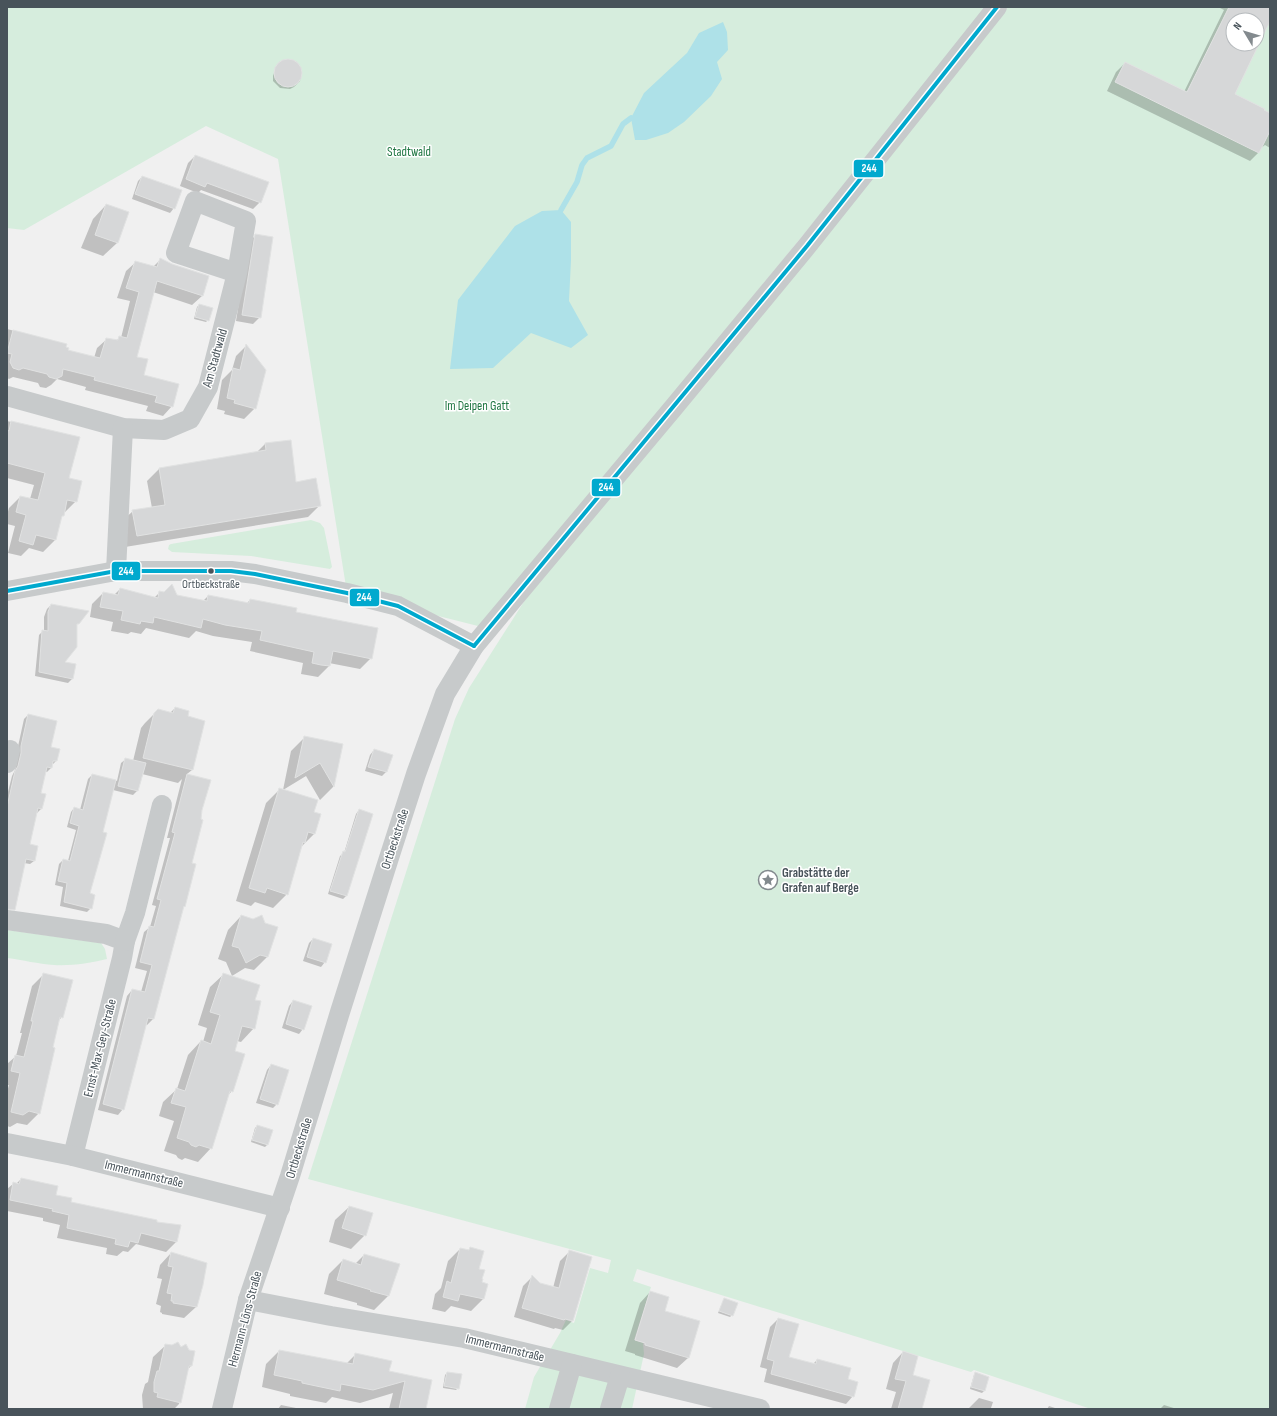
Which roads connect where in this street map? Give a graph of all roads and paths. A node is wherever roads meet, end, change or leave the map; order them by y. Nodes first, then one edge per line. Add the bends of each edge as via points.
1 (997, 7) edge
2 (237, 273) dead end
3 (7, 396) edge
4 (123, 428) junction
5 (116, 571) junction
6 (7, 591) edge
7 (474, 646) junction
8 (162, 805) dead end
9 (7, 920) edge
10 (125, 941) junction
11 (7, 1143) edge
12 (73, 1156) junction
13 (280, 1208) junction
14 (248, 1300) junction
15 (572, 1364) junction
16 (620, 1376) junction
17 (222, 1409) edge
18 (559, 1409) edge
19 (610, 1409) edge
20 (760, 1409) edge

1 - 7 street, Ortbeckstraße via 807,246
2 - 4 street, Am Stadtwald via 208,387 190,419 164,430
3 - 4 street, Am Stadtwald
4 - 5 street
5 - 6 street
5 - 7 street via 230,571 263,575 398,606
7 - 13 street, Ortbeckstraße via 445,694 416,774
8 - 10 street, Ernst-Max-Gey-Straße via 135,913
9 - 10 street via 106,934
10 - 12 street, Ernst-Max-Gey-Straße
11 - 12 street, Immermannstraße
12 - 13 street, Immermannstraße
13 - 14 street, Hermann-Löns-Straße
14 - 15 street, Immermannstraße via 464,1338
14 - 17 street, Hermann-Löns-Straße
15 - 16 street, Immermannstraße
15 - 18 street
16 - 19 street
16 - 20 street, Immermannstraße

